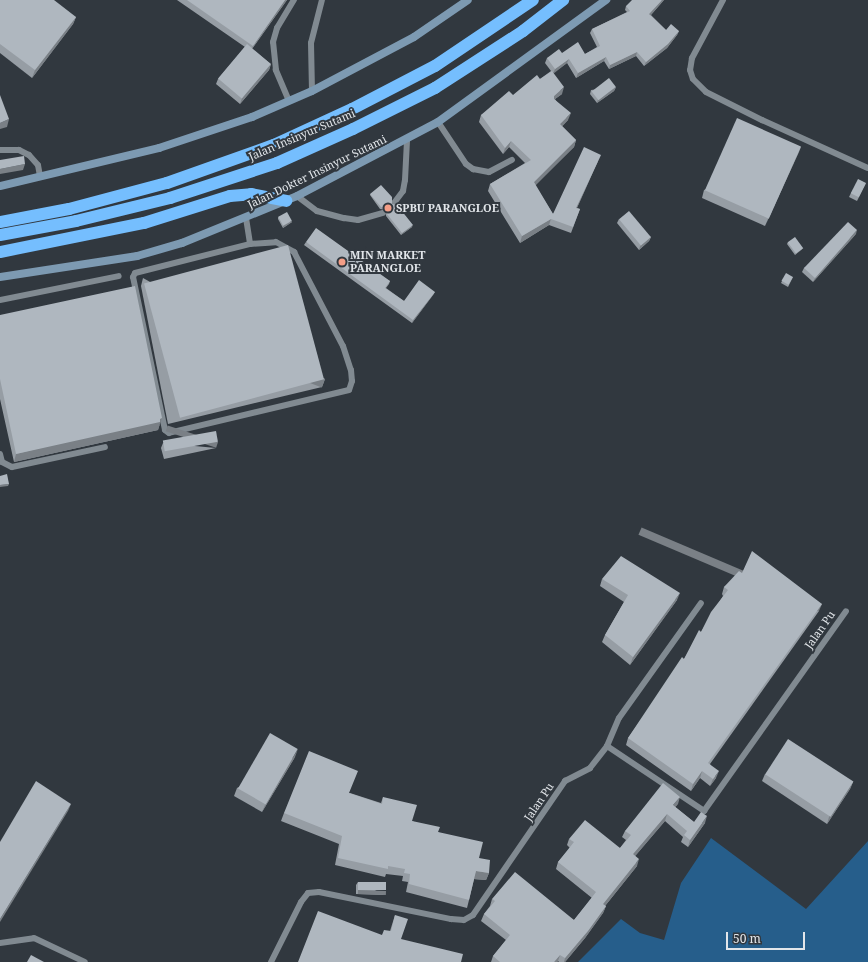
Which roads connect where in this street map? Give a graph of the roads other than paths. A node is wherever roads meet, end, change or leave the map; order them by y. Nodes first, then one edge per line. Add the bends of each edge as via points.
1 (294, 0) edge
2 (322, 0) edge
3 (468, 0) edge
4 (533, 0) edge
5 (563, 0) edge
6 (606, 0) edge
7 (723, 0) edge
8 (312, 91) junction
9 (289, 101) junction
10 (438, 122) junction
11 (407, 140) junction
12 (0, 150) edge
13 (512, 160) dead end
14 (868, 168) edge
15 (40, 176) junction
16 (0, 186) edge
17 (291, 199) junction
18 (394, 203) edge
19 (383, 213) dead end
20 (246, 218) junction
21 (0, 222) edge
22 (0, 235) edge
23 (250, 244) junction
24 (0, 252) edge
25 (119, 276) dead end
26 (0, 277) edge
27 (0, 300) edge
28 (105, 447) dead end
29 (0, 454) edge
30 (701, 603) dead end
31 (846, 611) dead end
32 (608, 746) junction
33 (0, 943) edge
34 (85, 962) edge
35 (271, 962) edge

1 - 9 lane via 277,28 273,42 276,70
2 - 8 lane via 311,43
3 - 8 street via 414,37
4 - 21 highway, Jalan Insinyur Sutami via 435,66 352,109 274,145 167,183 69,209
5 - 22 highway, Jalan Insinyur Sutami via 523,31 435,88 353,129 277,162 170,198 76,222
6 - 10 street, Jalan Dokter Insinyur Sutami
7 - 14 lane via 692,58 692,79 706,92
8 - 9 street
9 - 15 street via 189,140
10 - 11 street, Jalan Dokter Insinyur Sutami
10 - 13 lane via 466,164 473,169 489,172
11 - 17 street, Jalan Dokter Insinyur Sutami
11 - 18 lane via 405,180 402,191
12 - 15 lane via 19,150 29,155 38,165
15 - 16 street
17 - 19 lane via 344,218 358,220
17 - 20 street, Jalan Dokter Insinyur Sutami
17 - 24 highway via 251,194 230,196 144,223
20 - 23 lane
20 - 26 street, Jalan Dokter Insinyur Sutami via 182,243 137,256
23 - 23 lane via 276,242 294,252 343,346 351,370 352,381 349,390 169,433 165,430 133,276 135,273
25 - 27 lane
28 - 29 lane via 12,467 2,462
30 - 32 lane via 619,718
31 - 32 lane, Jalan Pu via 704,812
32 - 35 lane, Jalan Pu via 590,768 565,781 472,915 464,920 451,919 319,892 308,893
33 - 34 lane via 34,938

